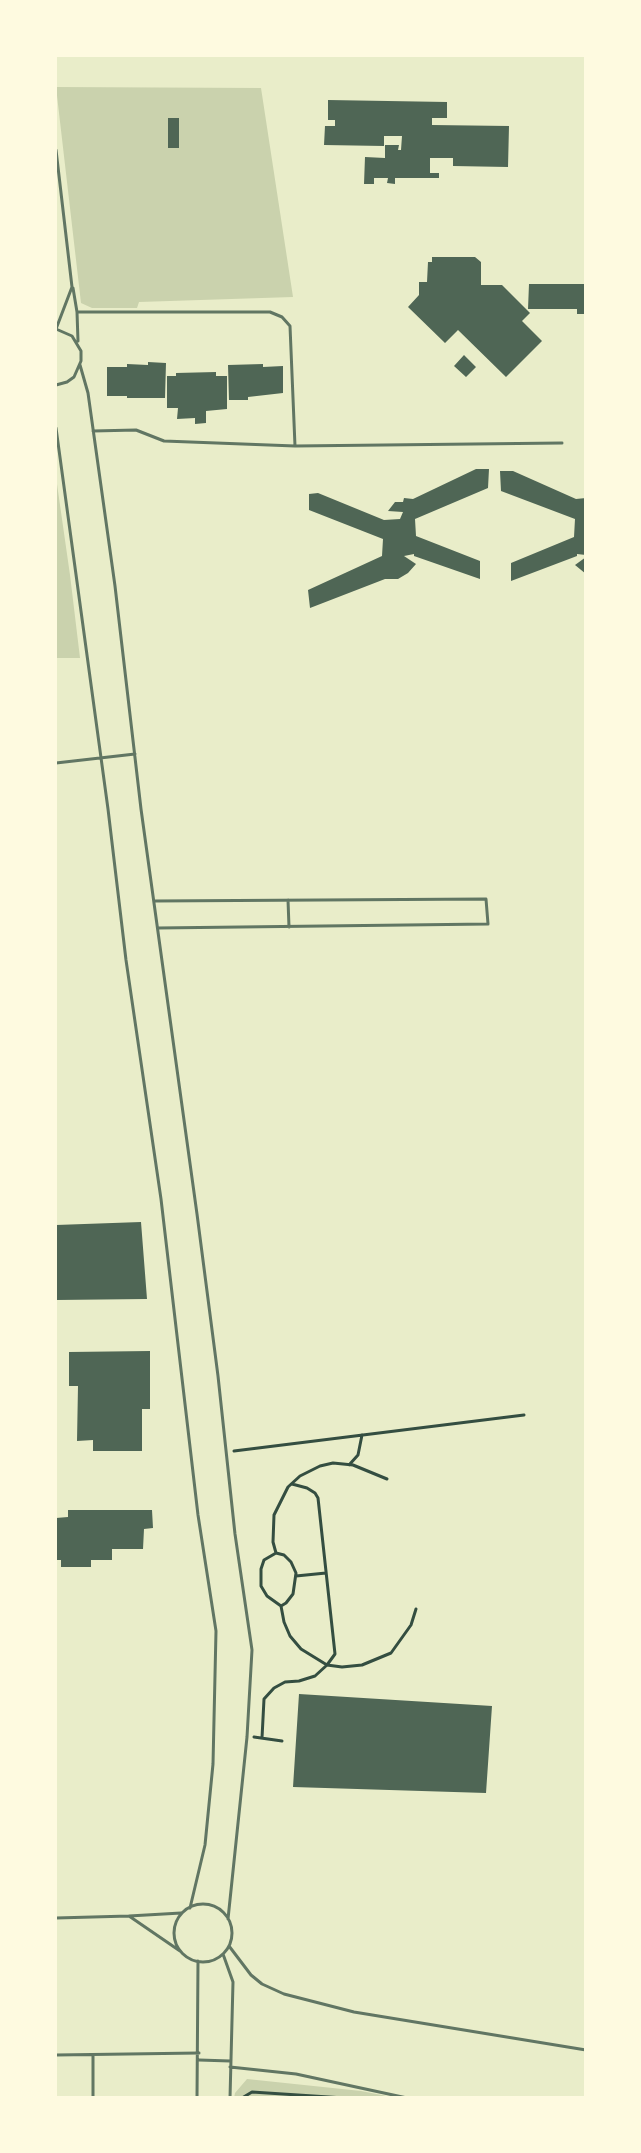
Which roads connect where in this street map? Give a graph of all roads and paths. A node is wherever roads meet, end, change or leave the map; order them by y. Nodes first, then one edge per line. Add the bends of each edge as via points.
1 (56, 150) edge
2 (72, 286) junction
3 (77, 312) junction
4 (56, 329) edge
5 (78, 343) junction
6 (80, 365) junction
7 (56, 385) edge
8 (56, 428) edge
9 (93, 431) junction
10 (562, 443) dead end
11 (295, 446) junction
12 (135, 754) junction
13 (101, 759) junction
14 (56, 763) edge
15 (288, 900) junction
16 (154, 901) junction
17 (289, 927) junction
18 (158, 928) junction
19 (524, 1415) dead end
20 (363, 1435) junction
21 (226, 1452) junction
22 (349, 1465) junction
23 (387, 1479) dead end
24 (292, 1484) junction
25 (276, 1553) junction
26 (326, 1573) junction
27 (296, 1576) junction
28 (281, 1606) junction
29 (416, 1610) dead end
30 (327, 1665) junction
31 (247, 1737) junction
32 (262, 1738) junction
33 (282, 1741) dead end
34 (190, 1908) junction
35 (182, 1913) junction
36 (129, 1916) junction
37 (56, 1918) edge
38 (228, 1919) junction
39 (229, 1946) junction
40 (180, 1951) junction
41 (223, 1954) junction
42 (198, 1961) junction
43 (585, 2050) edge
44 (199, 2053) junction
45 (56, 2055) edge
46 (93, 2055) junction
47 (199, 2060) junction
48 (230, 2061) junction
49 (230, 2067) junction
50 (93, 2097) edge
51 (197, 2097) edge
52 (230, 2097) edge
53 (242, 2097) edge
54 (344, 2097) edge
55 (407, 2097) edge

1 - 2 lane
2 - 3 lane
2 - 4 lane
3 - 5 lane
3 - 11 lane via 270,312 282,317 290,326
4 - 5 lane
5 - 6 lane
6 - 7 lane via 74,377
6 - 9 lane
8 - 13 lane
9 - 11 lane via 136,430 164,441
9 - 12 lane
10 - 11 lane
12 - 13 lane
12 - 16 lane
13 - 14 lane
13 - 34 lane via 216,1631 213,1764 205,1845
15 - 16 lane
15 - 17 lane
15 - 17 lane via 486,899 488,924
16 - 18 lane
17 - 18 lane
18 - 21 lane
19 - 20 path
20 - 21 path
20 - 22 path via 358,1455
21 - 31 lane via 252,1650
22 - 23 path
22 - 24 path via 320,1466
24 - 25 path via 274,1515
24 - 26 path via 307,1488 318,1498
25 - 27 path via 291,1562
25 - 28 path via 264,1560 261,1586
26 - 27 path
26 - 30 path via 334,1654
27 - 28 path via 293,1594
28 - 30 path via 290,1636 301,1649
29 - 30 path via 411,1625 391,1653 362,1665
30 - 32 path via 315,1676 285,1682 264,1699
31 - 32 path
31 - 38 lane
32 - 33 path
34 - 35 lane
34 - 38 lane via 205,1904
35 - 36 lane
35 - 40 lane via 174,1933
36 - 37 lane
36 - 40 lane
38 - 39 lane
39 - 41 lane
39 - 43 lane via 251,1975 284,1994 354,2012
40 - 42 lane
41 - 42 lane
41 - 48 lane via 232,1982
42 - 44 lane
44 - 46 lane
44 - 47 lane
45 - 46 lane
46 - 50 lane
47 - 48 lane
47 - 51 lane
48 - 49 lane
49 - 52 lane
49 - 55 lane via 296,2074
53 - 54 path via 252,2092

